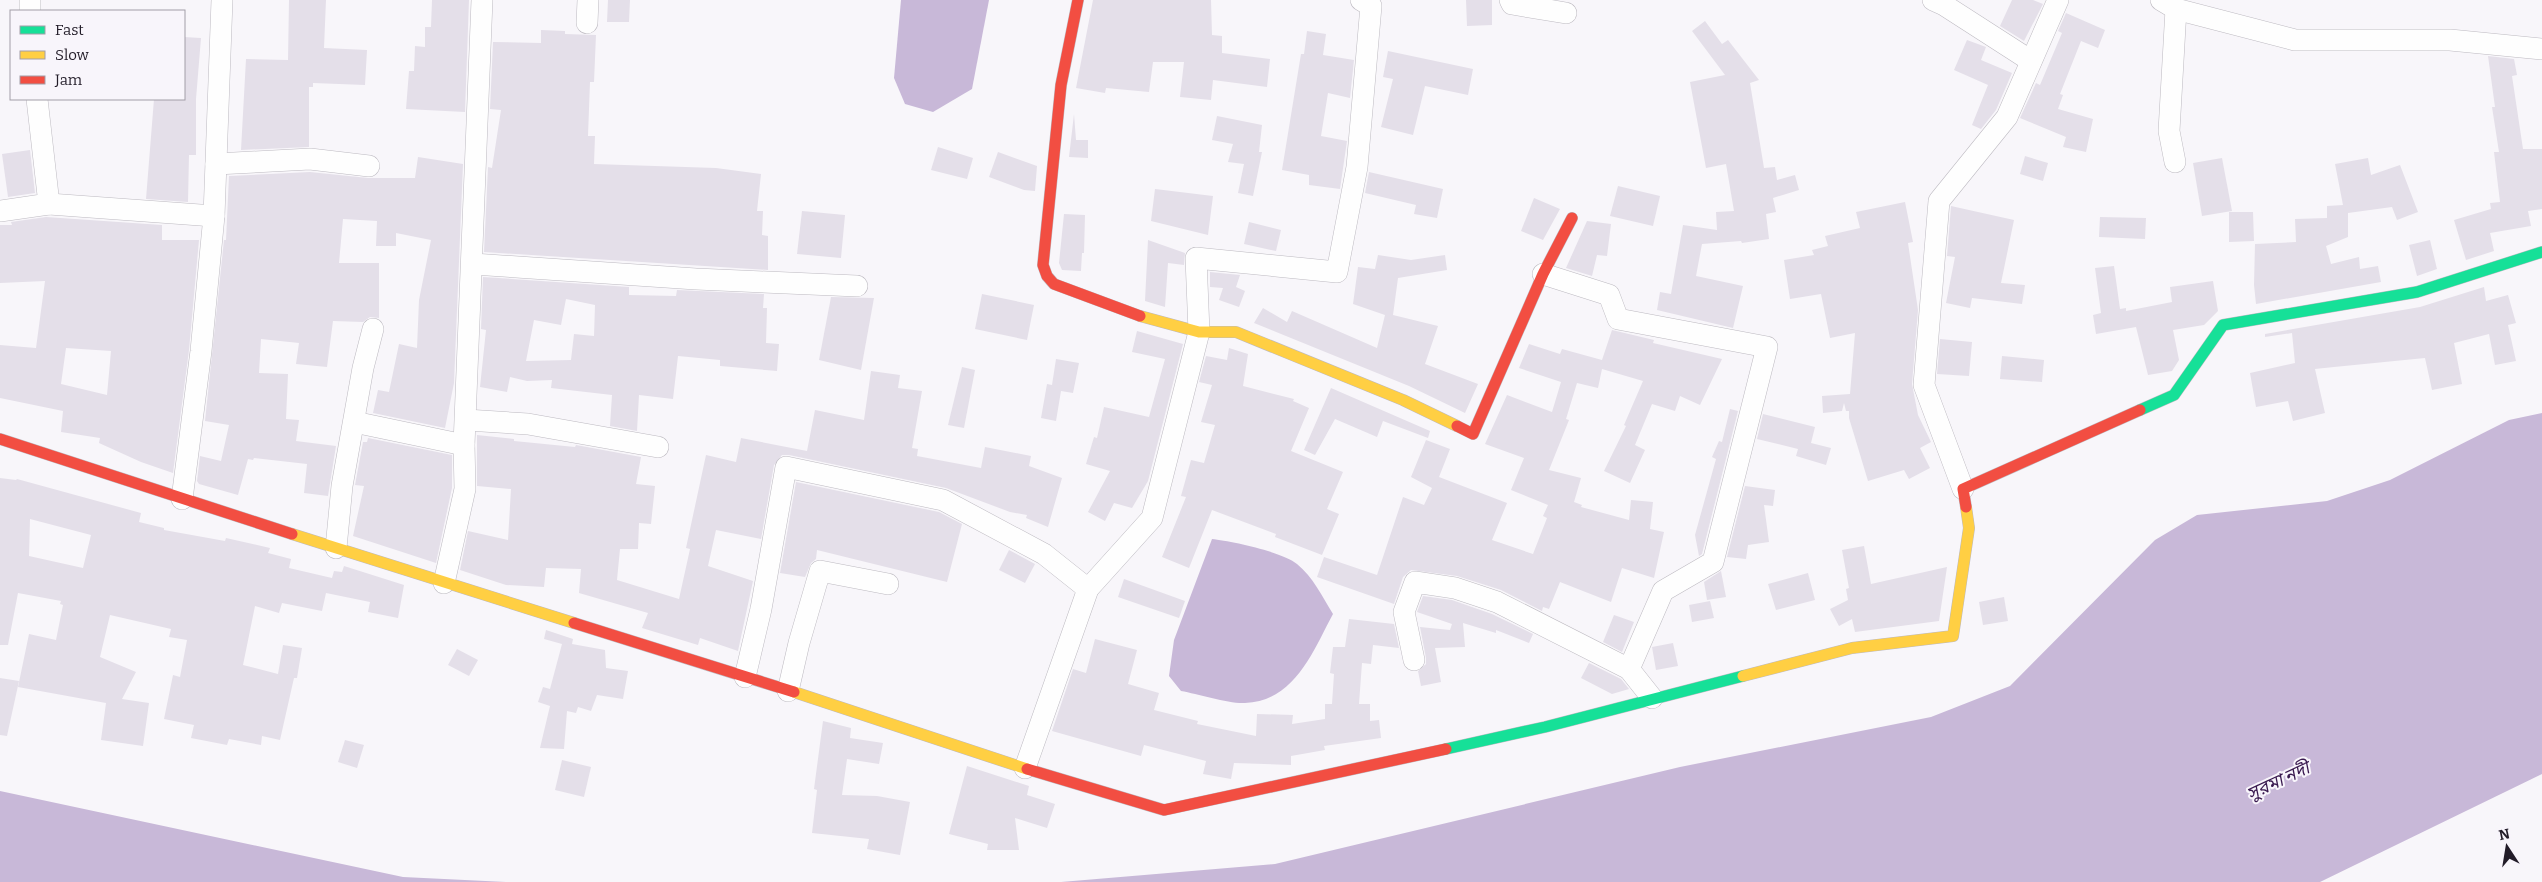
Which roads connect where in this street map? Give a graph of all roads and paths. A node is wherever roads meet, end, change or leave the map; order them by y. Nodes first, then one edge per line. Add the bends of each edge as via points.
1 (222, 0) edge
2 (482, 0) edge
3 (588, 0) edge
4 (1078, 0) edge
5 (1510, 0) edge
6 (1934, 0) edge
7 (2058, 0) edge
8 (1371, 2) edge
9 (2169, 4) edge
10 (1566, 13) dead end
11 (587, 23) dead end
12 (2542, 49) edge
13 (2031, 61) junction
14 (37, 100) edge
15 (2174, 162) dead end
16 (216, 164) junction
17 (369, 166) dead end
18 (49, 204) junction
19 (0, 211) edge
20 (214, 216) junction
21 (1572, 218) dead end
22 (2542, 252) edge
23 (473, 264) junction
24 (1543, 274) junction
25 (857, 286) dead end
26 (373, 329) dead end
27 (1199, 332) junction
28 (466, 420) junction
29 (354, 422) junction
30 (0, 439) edge
31 (464, 445) junction
32 (658, 447) dead end
33 (1963, 489) junction
34 (182, 499) junction
35 (336, 548) junction
36 (444, 583) junction
37 (888, 584) dead end
38 (1088, 590) junction
39 (1414, 660) dead end
40 (1629, 668) junction
41 (745, 677) junction
42 (788, 691) junction
43 (1652, 698) junction
44 (1025, 768) junction

1 - 16 street
2 - 23 street
3 - 11 street
4 - 27 street via 1061,85 1043,265 1047,276 1054,284 1136,315
5 - 10 street via 1512,4
6 - 13 street
7 - 13 street
8 - 27 street via 1357,167 1337,272 1196,258
9 - 12 street via 2295,40 2450,40
9 - 15 street via 2170,131
13 - 33 street via 2007,117 1939,201 1924,385
14 - 18 street
16 - 17 street via 310,159
16 - 20 street
18 - 19 street
18 - 20 street
20 - 34 street
21 - 24 street
22 - 33 street via 2417,292 2223,325 2174,395
23 - 25 street
23 - 28 street
24 - 27 street via 1473,434 1403,400 1236,332
24 - 40 street via 1608,295 1618,319 1767,347 1713,562 1663,591
26 - 29 street
27 - 38 street via 1152,518
28 - 31 street
28 - 32 street via 528,424
29 - 31 street
29 - 35 street via 342,486
30 - 34 street
31 - 36 street via 465,488
33 - 43 street via 1969,528 1953,636 1852,648
34 - 35 street
35 - 36 street
36 - 41 street
37 - 42 street via 820,571 798,643
38 - 41 street via 1044,554 943,500 786,467 762,609
38 - 44 street
39 - 40 street via 1404,612 1415,582 1455,588 1497,602
40 - 43 street
41 - 42 street
42 - 44 street
43 - 44 street via 1545,727 1164,810

